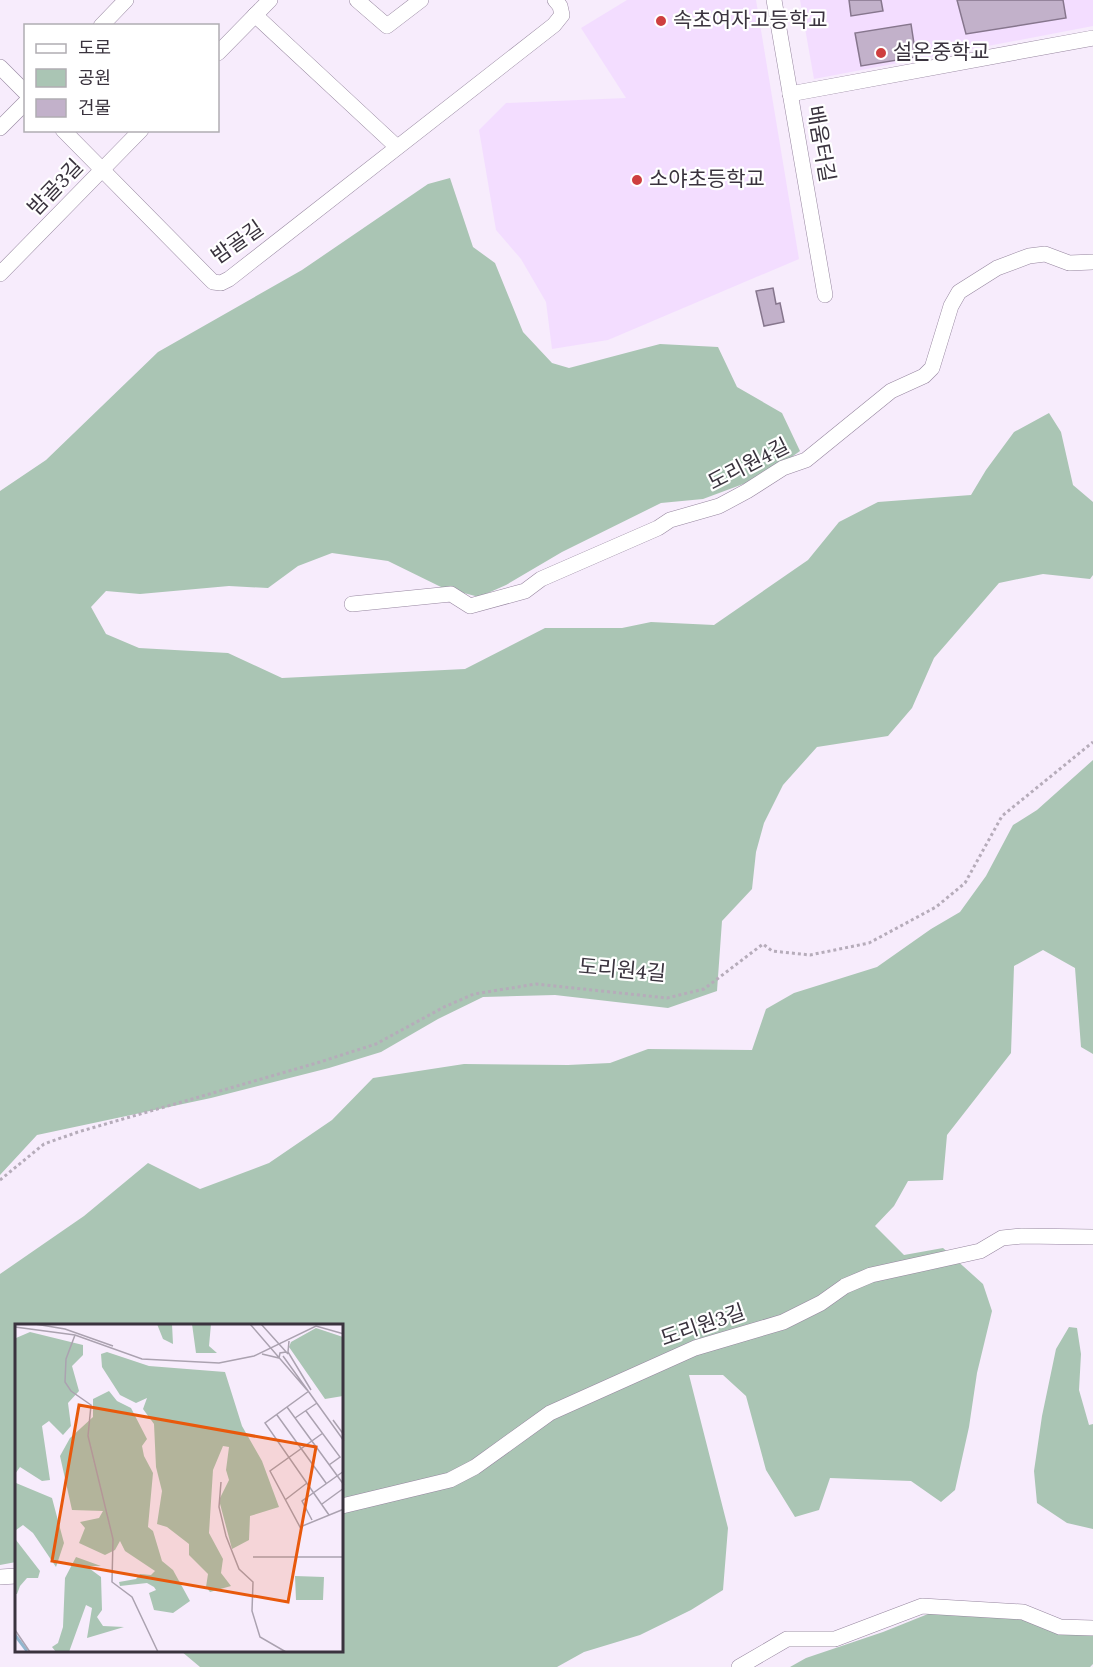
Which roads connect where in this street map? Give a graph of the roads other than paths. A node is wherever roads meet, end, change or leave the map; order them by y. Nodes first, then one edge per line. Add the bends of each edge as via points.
1 (126, 0) edge
2 (270, 0) edge
3 (357, 0) edge
4 (421, 0) edge
5 (555, 0) edge
6 (774, 0) edge
7 (255, 15) junction
8 (103, 24) edge
9 (1093, 38) edge
10 (219, 52) edge
11 (0, 67) edge
12 (24, 91) edge
13 (790, 94) junction
14 (24, 104) edge
15 (0, 128) edge
16 (65, 132) edge
17 (139, 132) edge
18 (396, 147) junction
19 (102, 171) junction
20 (1093, 262) edge
21 (0, 274) edge
22 (825, 295) dead end
23 (352, 604) dead end
24 (1093, 1237) edge
25 (344, 1506) edge
26 (15, 1576) edge
27 (0, 1577) edge
28 (1093, 1628) edge
29 (739, 1667) edge

1 - 8 street
2 - 7 street
3 - 4 street via 387,26
5 - 18 street, 밤골길 via 562,15 554,25
6 - 13 street, 배움터길
7 - 10 street
7 - 18 street
9 - 13 street
11 - 12 street
13 - 22 street, 배움터길
14 - 15 street
16 - 19 street, 밤골길
17 - 19 street, 밤골3길
18 - 19 street, 밤골길 via 221,283 213,282
19 - 21 street, 밤골3길
20 - 23 street, 도리원4길 via 1069,262 1045,254 1029,256 997,268 959,292 932,368 924,376 891,391 806,460 783,468 719,506 670,520 541,579 525,591 470,606 451,594
24 - 25 street, 도리원3길 via 1002,1238 980,1251 871,1275 783,1322 695,1348 550,1413 475,1467 450,1480
26 - 27 street
28 - 29 street via 1060,1627 1023,1612 922,1606 835,1639 787,1639

